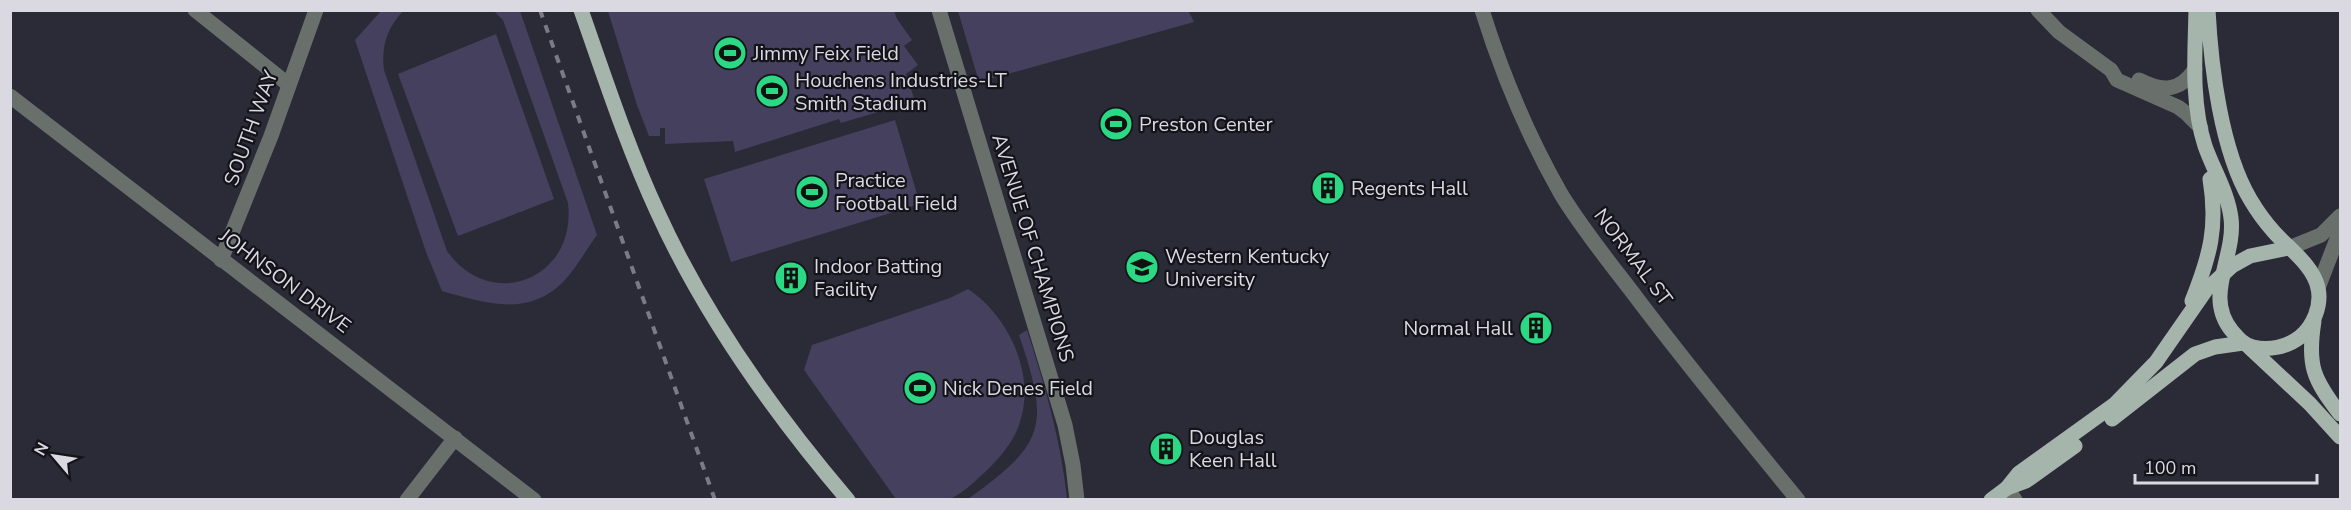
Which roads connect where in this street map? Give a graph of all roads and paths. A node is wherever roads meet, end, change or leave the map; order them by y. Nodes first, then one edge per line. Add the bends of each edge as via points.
1 (195, 10) edge
2 (316, 10) edge
3 (580, 10) edge
4 (939, 10) edge
5 (1482, 10) edge
6 (2038, 10) edge
7 (2196, 10) edge
8 (2208, 10) edge
9 (2195, 69) junction
10 (2111, 70) junction
11 (290, 86) junction
12 (10, 96) edge
13 (2201, 128) junction
14 (2205, 146) junction
15 (2340, 216) edge
16 (2340, 231) edge
17 (2289, 248) junction
18 (221, 260) junction
19 (2223, 273) junction
20 (2318, 288) junction
21 (2314, 320) junction
22 (2182, 324) junction
23 (2246, 345) junction
24 (2340, 414) edge
25 (2340, 437) edge
26 (455, 438) junction
27 (2011, 494) edge
28 (406, 500) edge
29 (534, 500) edge
30 (849, 500) edge
31 (1077, 500) edge
32 (1798, 500) edge
33 (1991, 500) edge

1 - 11 street
2 - 11 street, SOUTH WAY
3 - 30 main road via 644,180 693,283 762,389
4 - 31 street, AVENUE OF CHAMPIONS via 1065,425
5 - 32 street, NORMAL ST via 1524,122 1572,209 1673,345
6 - 10 street
7 - 9 main road
8 - 17 main road via 2215,72 2233,162 2250,200
9 - 10 street via 2186,81 2168,88 2158,88
9 - 13 main road
10 - 13 street via 2117,80 2178,107
11 - 18 street, SOUTH WAY
12 - 18 street, JOHNSON DRIVE
13 - 14 main road
14 - 19 main road via 2232,221
14 - 22 main road via 2215,225 2203,273
15 - 17 street via 2321,235
16 - 20 street
17 - 19 main road via 2250,256
17 - 20 main road via 2309,269
18 - 26 street, JOHNSON DRIVE
19 - 22 main road
19 - 23 main road via 2222,314
20 - 21 main road
21 - 23 main road via 2306,332 2284,346 2271,349
21 - 24 main road via 2310,349 2313,369
22 - 27 main road via 2156,362 2115,405 2019,473
23 - 25 main road
23 - 27 main road via 2215,347 2195,354
26 - 28 street
26 - 29 street, JOHNSON DRIVE
27 - 33 main road

